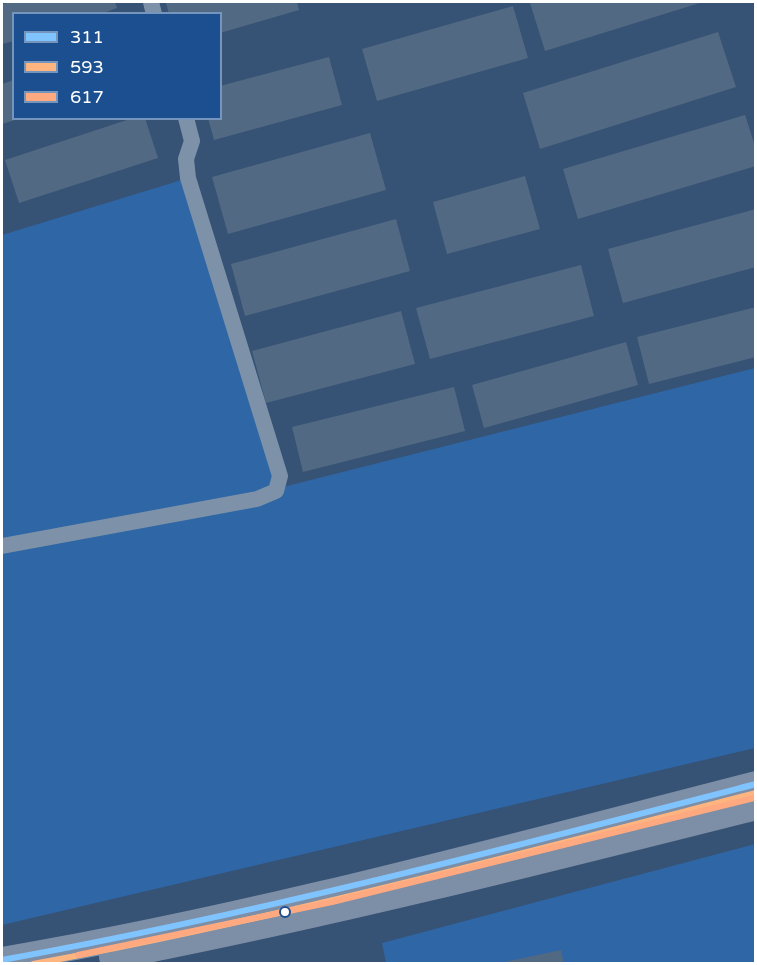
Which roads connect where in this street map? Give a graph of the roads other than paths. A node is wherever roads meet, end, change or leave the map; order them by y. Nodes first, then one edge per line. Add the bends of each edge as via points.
1 (187, 120) edge
2 (2, 546) edge
3 (756, 784) edge
4 (756, 807) edge
5 (2, 960) edge
6 (80, 963) edge

1 - 2 street via 192,141 186,159 188,178 280,476 276,491 257,499
3 - 5 main road via 410,873 199,922
4 - 6 main road via 405,894 204,940

